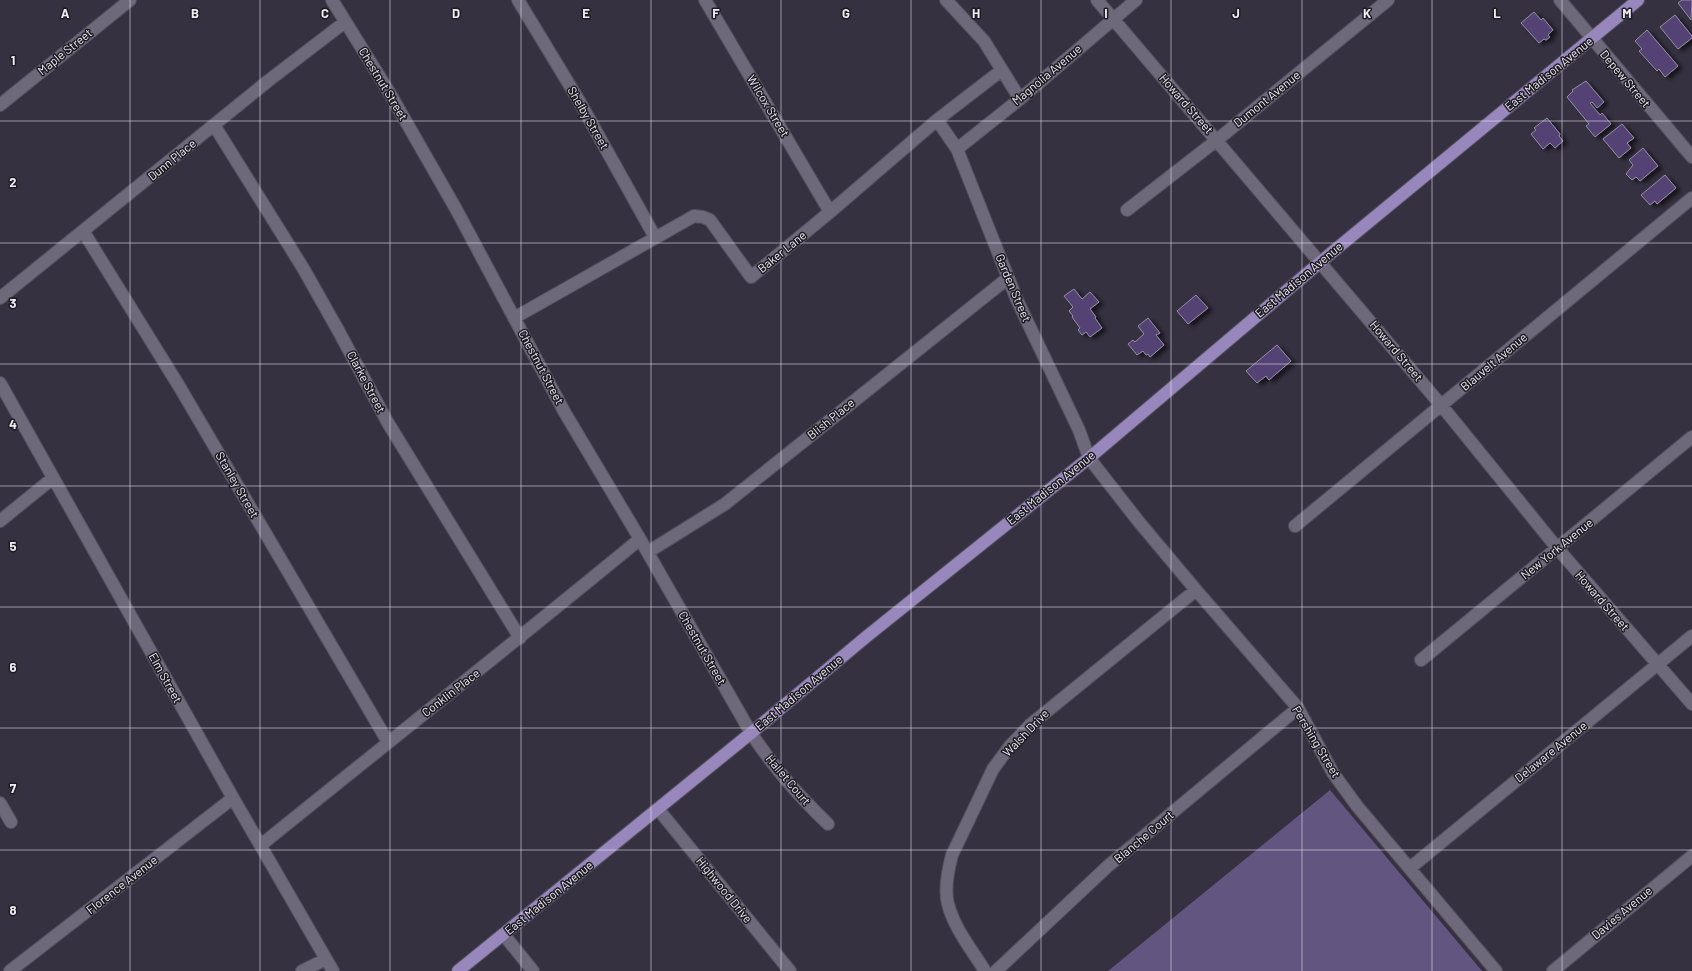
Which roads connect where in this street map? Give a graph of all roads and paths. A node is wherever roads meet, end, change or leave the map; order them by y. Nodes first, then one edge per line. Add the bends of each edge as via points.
1 (130, 0) edge
2 (332, 0) edge
3 (518, 0) edge
4 (705, 0) edge
5 (946, 0) edge
6 (1097, 0) edge
7 (1136, 0) edge
8 (1388, 0) edge
9 (1560, 0) edge
10 (1638, 0) edge
11 (1112, 19) junction
12 (345, 22) junction
13 (1591, 39) junction
14 (1002, 70) junction
15 (1020, 98) junction
16 (0, 105) edge
17 (937, 120) junction
18 (214, 125) junction
19 (1217, 140) junction
20 (957, 150) junction
21 (1692, 157) edge
22 (1692, 198) edge
23 (1127, 210) dead end
24 (830, 212) junction
25 (83, 231) junction
26 (655, 237) junction
27 (1320, 262) junction
28 (1008, 278) junction
29 (0, 298) edge
30 (514, 318) junction
31 (0, 383) edge
32 (1441, 405) junction
33 (1692, 438) edge
34 (1089, 458) junction
35 (53, 478) junction
36 (0, 521) edge
37 (1295, 526) dead end
38 (640, 539) junction
39 (1558, 549) junction
40 (648, 552) junction
41 (1196, 590) junction
42 (1692, 636) edge
43 (520, 638) junction
44 (1421, 660) dead end
45 (1658, 664) junction
46 (1692, 704) edge
47 (1298, 708) junction
48 (751, 733) junction
49 (388, 742) junction
50 (233, 798) junction
51 (0, 802) edge
52 (658, 809) junction
53 (11, 822) dead end
54 (828, 824) dead end
55 (261, 845) junction
56 (1692, 856) edge
57 (1410, 868) junction
58 (504, 935) junction
59 (326, 958) junction
60 (10, 971) edge
61 (302, 971) edge
62 (333, 971) edge
63 (458, 971) edge
64 (533, 971) edge
65 (790, 971) edge
66 (985, 971) edge
67 (996, 971) edge
68 (1496, 971) edge
69 (1553, 971) edge

1 - 16 street, Maple Street
2 - 12 street, Chestnut Street
3 - 26 street, Shelby Street via 578,99
4 - 24 street, Wilcox Street
5 - 14 street via 984,41
6 - 11 street, Howard Street
7 - 11 street, Magnolia Avenue
8 - 19 street, Dumont Avenue
9 - 13 street, Depew Street
10 - 13 main road, East Madison Avenue
11 - 15 street, Magnolia Avenue
11 - 19 street, Howard Street
12 - 18 street, Dunn Place
12 - 30 street, Chestnut Street via 389,92 452,202
13 - 21 street, Depew Street
13 - 27 main road, East Madison Avenue
14 - 15 street
14 - 17 street, Baker Lane
15 - 20 street, Magnolia Avenue
17 - 20 street, Garden Street
17 - 24 street, Baker Lane
18 - 25 street, Dunn Place
18 - 43 street, Clarke Street via 303,268 388,423
19 - 23 street, Dumont Avenue
19 - 27 street, Howard Street
20 - 28 street, Garden Street
22 - 32 street, Blauvelt Avenue
24 - 26 street, Baker Lane via 751,277 710,220 703,216 686,219
25 - 29 street, Dunn Place
25 - 49 street, Stanley Street via 179,386
26 - 30 street, Baker Lane
27 - 32 street, Howard Street
27 - 34 main road, East Madison Avenue
28 - 34 street, Garden Street via 1079,430
28 - 40 street, Blish Place via 725,504
30 - 38 street, Chestnut Street via 565,413
31 - 35 street, Elm Street
32 - 37 street, Blauvelt Avenue
32 - 39 street, Howard Street
33 - 39 street, New York Avenue
34 - 41 street, Pershing Street
34 - 48 main road, East Madison Avenue
35 - 36 street
35 - 50 street, Elm Street
38 - 40 street, Chestnut Street
38 - 43 street, Conklin Place
39 - 44 street, New York Avenue
39 - 45 street, Howard Street
40 - 48 street, Chestnut Street
41 - 47 street, Pershing Street
41 - 66 street, Walsh Drive via 1030,725 1010,746 994,769 952,855 947,886 947,902 952,918
42 - 45 street, Delaware Avenue
43 - 49 street, Conklin Place
45 - 46 street, Howard Street
45 - 57 street, Delaware Avenue
47 - 57 street, Pershing Street via 1333,773
47 - 67 street, Blanche Court via 1108,866
48 - 52 main road, East Madison Avenue
48 - 54 street, Hallet Court via 771,763 800,798
49 - 55 street, Conklin Place
50 - 55 street, Elm Street
50 - 60 street, Florence Avenue
51 - 53 street
52 - 58 main road, East Madison Avenue
52 - 65 street, Highwood Drive
55 - 59 street, Elm Street
56 - 69 street, Davies Avenue
57 - 68 street, Pershing Street
58 - 63 main road, East Madison Avenue
58 - 64 street
59 - 61 street
59 - 62 street, Elm Street

